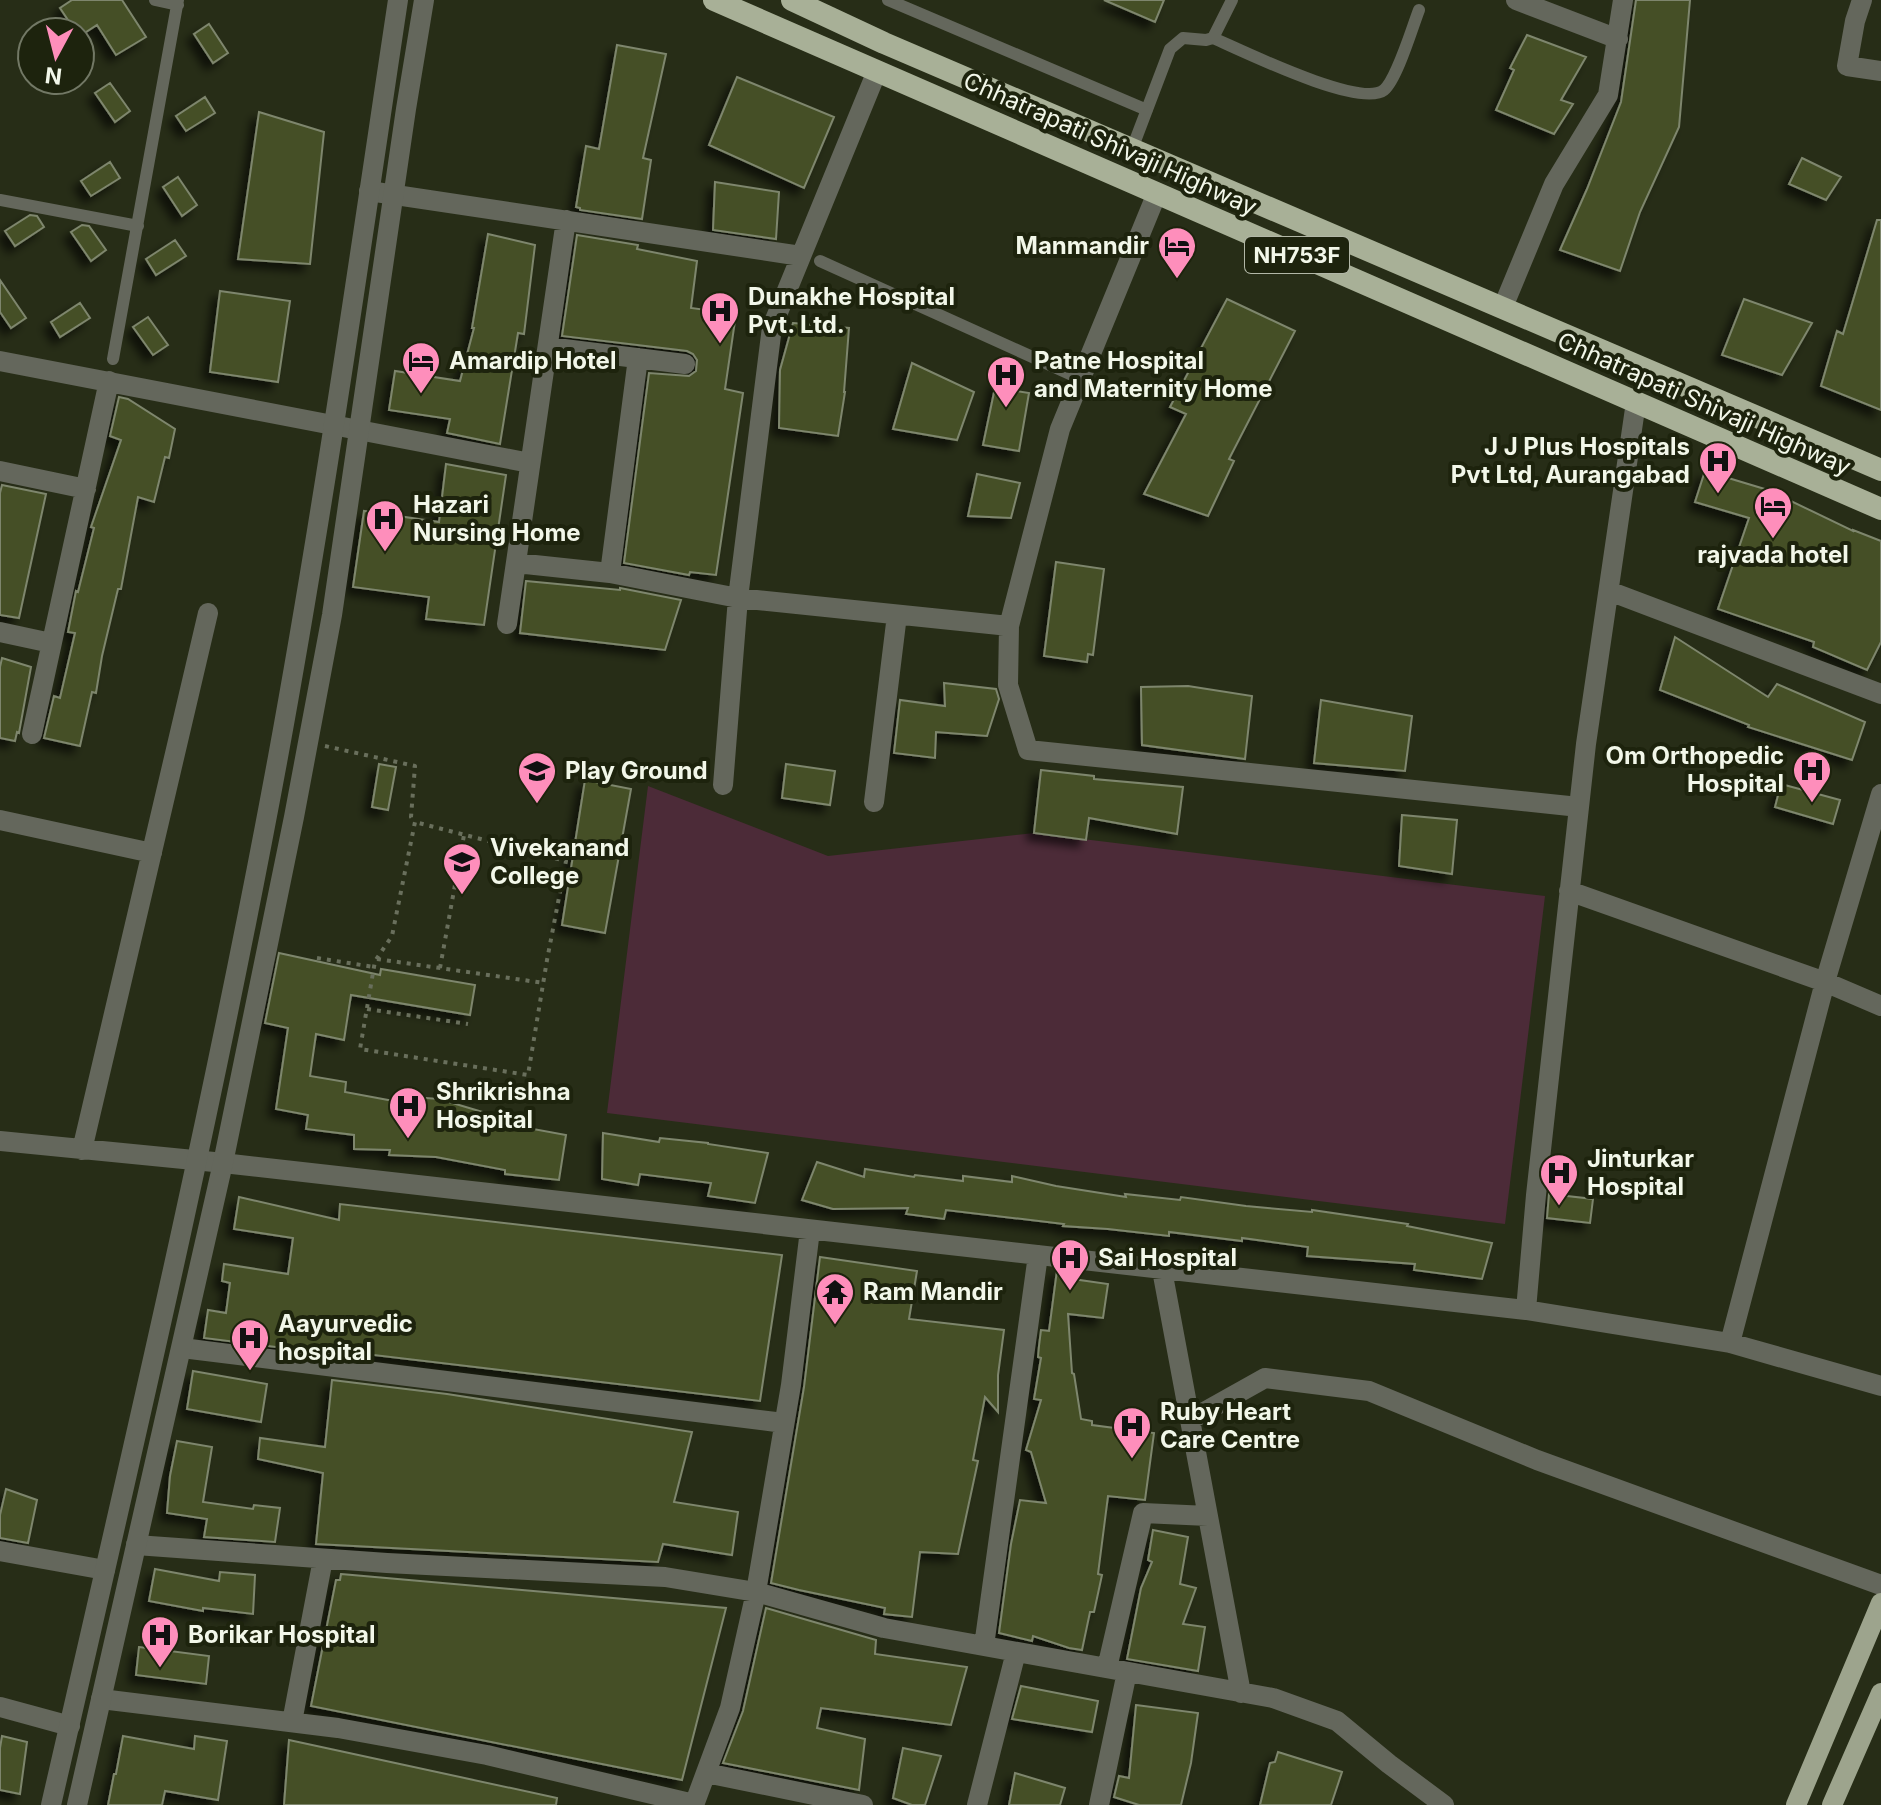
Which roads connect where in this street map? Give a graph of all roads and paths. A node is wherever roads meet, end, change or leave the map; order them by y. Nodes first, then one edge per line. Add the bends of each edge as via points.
1 (155, 0) edge
2 (398, 0) edge
3 (424, 0) edge
4 (714, 0) edge
5 (792, 0) edge
6 (888, 0) edge
7 (1232, 0) edge
8 (1516, 0) edge
9 (1623, 0) edge
10 (1862, 0) edge
11 (178, 2) edge
12 (1419, 10) dead end
13 (1213, 38) junction
14 (1618, 39) junction
15 (877, 71) junction
16 (1881, 71) edge
17 (1147, 110) junction
18 (1132, 149) junction
19 (369, 191) junction
20 (1157, 193) junction
21 (393, 194) junction
22 (0, 200) edge
23 (566, 220) junction
24 (138, 226) junction
25 (811, 259) junction
26 (1503, 307) junction
27 (548, 347) junction
28 (638, 358) junction
29 (113, 359) dead end
30 (0, 361) edge
31 (685, 364) dead end
32 (1081, 379) junction
33 (109, 381) junction
34 (1636, 402) junction
35 (334, 424) junction
36 (359, 430) junction
37 (530, 463) junction
38 (1881, 470) edge
39 (0, 471) edge
40 (86, 489) junction
41 (1881, 509) edge
42 (516, 563) junction
43 (610, 573) junction
44 (1609, 591) junction
45 (738, 598) junction
46 (208, 613) dead end
47 (897, 615) junction
48 (507, 624) dead end
49 (1009, 626) junction
50 (0, 632) edge
51 (51, 643) junction
52 (1881, 694) edge
53 (32, 734) dead end
54 (308, 742) junction
55 (723, 785) dead end
56 (1881, 794) edge
57 (874, 802) dead end
58 (1579, 807) junction
59 (0, 820) edge
60 (415, 822) junction
61 (464, 835) junction
62 (152, 853) junction
63 (1569, 891) junction
64 (317, 958) dead end
65 (377, 959) junction
66 (374, 967) junction
67 (440, 968) junction
68 (1825, 982) junction
69 (544, 983) junction
70 (1881, 1006) edge
71 (367, 1009) junction
72 (468, 1024) dead end
73 (0, 1141) edge
74 (82, 1150) junction
75 (197, 1160) junction
76 (223, 1163) junction
77 (810, 1230) junction
78 (1038, 1255) junction
79 (1162, 1270) junction
80 (1526, 1310) junction
81 (1730, 1343) junction
82 (182, 1348) junction
83 (1856, 1380) junction
84 (1881, 1386) edge
85 (1881, 1400) edge
86 (1190, 1420) junction
87 (784, 1423) junction
88 (1208, 1516) junction
89 (136, 1545) junction
90 (0, 1551) edge
91 (323, 1559) junction
92 (105, 1570) junction
93 (1881, 1585) edge
94 (756, 1592) junction
95 (1881, 1603) edge
96 (984, 1646) junction
97 (1016, 1652) junction
98 (1117, 1670) junction
99 (1241, 1693) junction
100 (1881, 1693) edge
101 (101, 1699) junction
102 (0, 1707) edge
103 (292, 1722) junction
104 (70, 1726) junction
105 (706, 1773) junction
106 (694, 1804) edge
107 (51, 1805) edge
108 (77, 1805) edge
109 (863, 1805) edge
110 (977, 1805) edge
111 (1099, 1805) edge
112 (1444, 1805) edge
113 (1796, 1805) edge
114 (1832, 1805) edge

1 - 11 lane
2 - 19 street
3 - 21 street
4 - 15 highway, Chhatrapati Shivaji Highway / NH753F
5 - 18 highway, Chhatrapati Shivaji Highway / NH753F
6 - 17 lane
7 - 13 lane
8 - 14 street
9 - 14 street
10 - 16 street via 1847,66
11 - 24 lane
12 - 13 lane via 1392,80 1376,94 1311,80
13 - 17 lane via 1183,38 1170,49
14 - 26 street via 1608,95 1554,184
15 - 20 highway, Chhatrapati Shivaji Highway / NH753F
15 - 25 street
17 - 18 lane
18 - 26 highway, Chhatrapati Shivaji Highway / NH753F
19 - 21 street
19 - 35 street
20 - 32 street
20 - 34 highway, Chhatrapati Shivaji Highway / NH753F
21 - 23 street
21 - 36 street
22 - 24 lane
23 - 25 street
23 - 27 street
24 - 29 lane
25 - 32 lane
25 - 45 street via 772,327
26 - 38 highway, Chhatrapati Shivaji Highway / NH753F
27 - 28 street
27 - 37 street
28 - 31 street
28 - 43 street
30 - 33 street
32 - 49 street via 1060,429
33 - 35 street
33 - 40 street
34 - 41 highway, Chhatrapati Shivaji Highway / NH753F
34 - 44 street
35 - 36 street
35 - 75 street via 279,754
36 - 37 street
36 - 54 street
37 - 42 street
39 - 40 street
40 - 51 street
42 - 43 street
42 - 48 street
43 - 45 street
44 - 52 street
44 - 58 street
45 - 47 street
45 - 55 street
46 - 62 street
47 - 49 street
47 - 57 street
49 - 58 street via 1008,685 1028,750
50 - 51 street
51 - 53 street
54 - 60 path via 415,766
54 - 76 street
56 - 68 street
58 - 63 street
59 - 62 street
60 - 61 path
60 - 65 path via 392,936
61 - 67 path
61 - 69 path via 566,861
62 - 74 street
63 - 68 street
63 - 80 street
64 - 66 path
65 - 66 path
65 - 67 path
66 - 71 path
67 - 69 path
68 - 70 street
68 - 81 street
69 - 71 path via 528,1075 360,1049
71 - 72 path
73 - 74 street
74 - 75 street
75 - 76 street
75 - 92 street
76 - 77 street
76 - 82 street
77 - 78 street
77 - 87 street
78 - 79 street
78 - 96 street
79 - 80 street
79 - 86 street
80 - 81 street
81 - 83 street
82 - 87 street
82 - 89 street
83 - 84 street
83 - 85 street
86 - 88 street
86 - 93 street via 1265,1378 1369,1391 1537,1460
87 - 94 street
88 - 98 street via 1143,1513
88 - 99 street
89 - 91 street
89 - 101 street
90 - 92 street
91 - 94 street via 665,1577
91 - 103 street
92 - 104 street
94 - 96 street via 884,1628
94 - 105 street via 730,1708
95 - 113 main road
96 - 97 street
97 - 98 street
97 - 110 street
98 - 99 street
98 - 111 street
99 - 112 street via 1273,1698 1337,1721
100 - 114 main road
101 - 103 street
101 - 108 street
102 - 104 street
103 - 106 street via 487,1755
104 - 107 street
105 - 106 street
105 - 109 street

